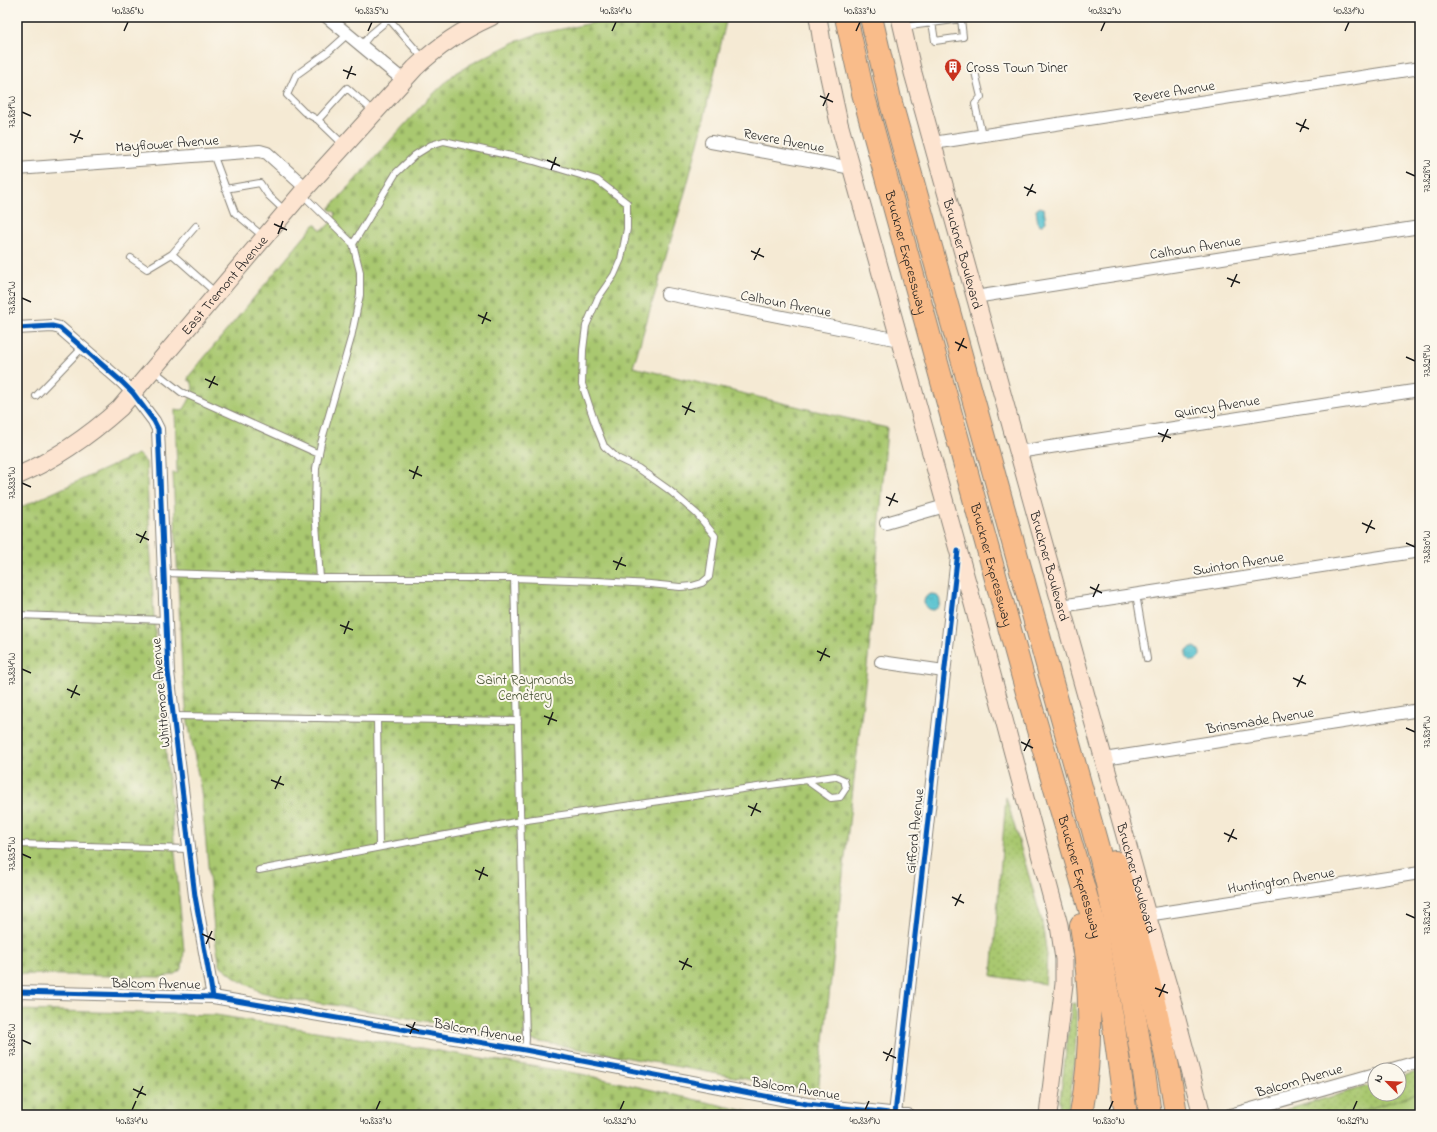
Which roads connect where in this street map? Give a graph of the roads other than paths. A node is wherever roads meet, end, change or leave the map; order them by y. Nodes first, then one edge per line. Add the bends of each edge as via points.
1 (327, 17) edge
2 (490, 17) edge
3 (818, 17) edge
4 (846, 17) edge
5 (871, 17) edge
6 (390, 18) edge
7 (960, 18) edge
8 (901, 22) edge
9 (932, 22) junction
10 (348, 34) junction
11 (361, 46) junction
12 (424, 59) junction
13 (1420, 68) edge
14 (975, 72) dead end
15 (403, 80) junction
16 (374, 112) junction
17 (318, 120) junction
18 (982, 135) junction
19 (711, 142) dead end
20 (933, 143) junction
21 (344, 145) junction
22 (213, 154) junction
23 (852, 168) junction
24 (17, 169) edge
25 (225, 189) junction
26 (304, 191) junction
27 (286, 212) junction
28 (196, 226) dead end
29 (1420, 227) edge
30 (265, 238) junction
31 (353, 244) junction
32 (172, 254) junction
33 (131, 258) dead end
34 (217, 294) junction
35 (667, 294) dead end
36 (975, 297) junction
37 (17, 328) edge
38 (899, 340) junction
39 (83, 347) junction
40 (153, 370) junction
41 (1420, 390) edge
42 (133, 393) junction
43 (36, 396) dead end
44 (1018, 452) junction
45 (319, 454) junction
46 (17, 476) edge
47 (945, 506) junction
48 (886, 523) dead end
49 (958, 551) junction
50 (1420, 551) edge
51 (164, 573) junction
52 (320, 578) junction
53 (514, 578) junction
54 (1136, 594) junction
55 (1061, 606) junction
56 (17, 615) edge
57 (166, 620) junction
58 (1147, 660) dead end
59 (881, 662) dead end
60 (944, 671) junction
61 (1027, 692) junction
62 (1420, 710) edge
63 (174, 716) junction
64 (377, 719) junction
65 (518, 721) junction
66 (1068, 741) junction
67 (1104, 759) junction
68 (806, 780) junction
69 (520, 821) junction
70 (17, 844) edge
71 (379, 847) junction
72 (189, 849) junction
73 (259, 870) dead end
74 (1420, 874) edge
75 (1147, 915) junction
76 (17, 992) edge
77 (213, 996) junction
78 (525, 1050) junction
79 (1420, 1061) edge
80 (1407, 1065) edge
81 (1367, 1076) edge
82 (808, 1109) edge
83 (894, 1114) junction
84 (908, 1115) edge
85 (1048, 1115) edge
86 (1081, 1115) edge
87 (1126, 1115) edge
88 (1150, 1115) edge
89 (1176, 1115) edge
90 (1202, 1115) edge
91 (1230, 1115) edge

1 - 10 street
2 - 12 main road, East Tremont Avenue via 454,37
3 - 23 main road via 834,98
4 - 61 highway, Bruckner Expressway via 863,93
5 - 66 highway, Bruckner Expressway via 891,103
6 - 11 lane
6 - 12 lane
7 - 9 lane
7 - 9 lane via 963,37 934,41
8 - 9 lane
8 - 20 main road, Bruckner Boulevard
10 - 11 street
10 - 17 lane via 296,75 287,95 304,112
11 - 15 street
12 - 15 main road, East Tremont Avenue
13 - 18 street, Revere Avenue
14 - 18 lane via 981,97 975,104
15 - 16 main road, East Tremont Avenue
16 - 17 lane via 347,88
16 - 21 main road, East Tremont Avenue
17 - 21 lane
18 - 20 street, Revere Avenue
19 - 23 street, Revere Avenue
20 - 36 main road, Bruckner Boulevard
21 - 26 main road, East Tremont Avenue
22 - 24 street, Mayflower Avenue
22 - 25 lane
22 - 26 street, Mayflower Avenue via 263,151
23 - 38 main road
25 - 27 lane via 260,183 268,196
25 - 30 lane via 235,213
26 - 27 main road, East Tremont Avenue
26 - 31 lane
27 - 30 main road, East Tremont Avenue
28 - 32 lane
29 - 36 street, Calhoun Avenue
30 - 34 main road, East Tremont Avenue
31 - 45 lane via 360,272 360,296
31 - 53 lane via 396,173 420,152 444,141 534,161 597,180 627,203 627,229 621,259 614,275 598,298 586,326 582,384 604,446 617,458 638,468 669,490 697,514 715,536 709,577 702,583 680,587
32 - 33 lane via 147,269
32 - 34 lane
34 - 40 main road, East Tremont Avenue
35 - 38 street, Calhoun Avenue
36 - 44 main road, Bruckner Boulevard
37 - 39 street, Whittemore Avenue via 58,326
38 - 47 main road
39 - 42 street, Whittemore Avenue
39 - 43 lane
40 - 42 main road, East Tremont Avenue
40 - 45 lane via 180,392
41 - 44 street, Quincy Avenue
42 - 46 main road, East Tremont Avenue via 88,434
42 - 51 street, Whittemore Avenue via 154,421 159,433
44 - 55 main road, Bruckner Boulevard
45 - 52 lane via 314,494
47 - 48 street
47 - 49 main road
49 - 60 street, Gifford Avenue
49 - 85 main road via 1054,905 1063,948 1063,997
50 - 54 street, Swinton Avenue
51 - 52 lane
51 - 57 street, Whittemore Avenue
52 - 53 lane
53 - 65 lane
54 - 55 street, Swinton Avenue
54 - 58 lane
55 - 67 main road, Bruckner Boulevard
56 - 57 lane
57 - 63 street, Whittemore Avenue via 168,672
59 - 60 street
60 - 83 street, Gifford Avenue
61 - 86 highway via 1070,867 1083,934 1089,983 1090,1032
61 - 87 highway, Bruckner Expressway via 1100,948
62 - 67 street, Brinsmade Avenue
63 - 64 lane
63 - 72 street, Whittemore Avenue
64 - 65 lane
64 - 71 lane
65 - 69 lane
66 - 88 highway, Bruckner Expressway via 1112,907 1132,1002
66 - 89 highway via 1113,855 1126,898 1159,1019
67 - 75 main road, Bruckner Boulevard
68 - 68 lane via 835,776 844,780 846,788 840,797 831,798
68 - 69 lane
69 - 71 lane
69 - 78 lane
70 - 72 lane
71 - 73 lane
72 - 77 street, Whittemore Avenue
74 - 75 street, Huntington Avenue
75 - 90 main road, Bruckner Boulevard
76 - 77 street, Balcom Avenue
77 - 78 street, Balcom Avenue
78 - 82 street, Balcom Avenue
79 - 80 street
81 - 91 street, Balcom Avenue
82 - 83 street, Balcom Avenue
83 - 84 street, Balcom Avenue

